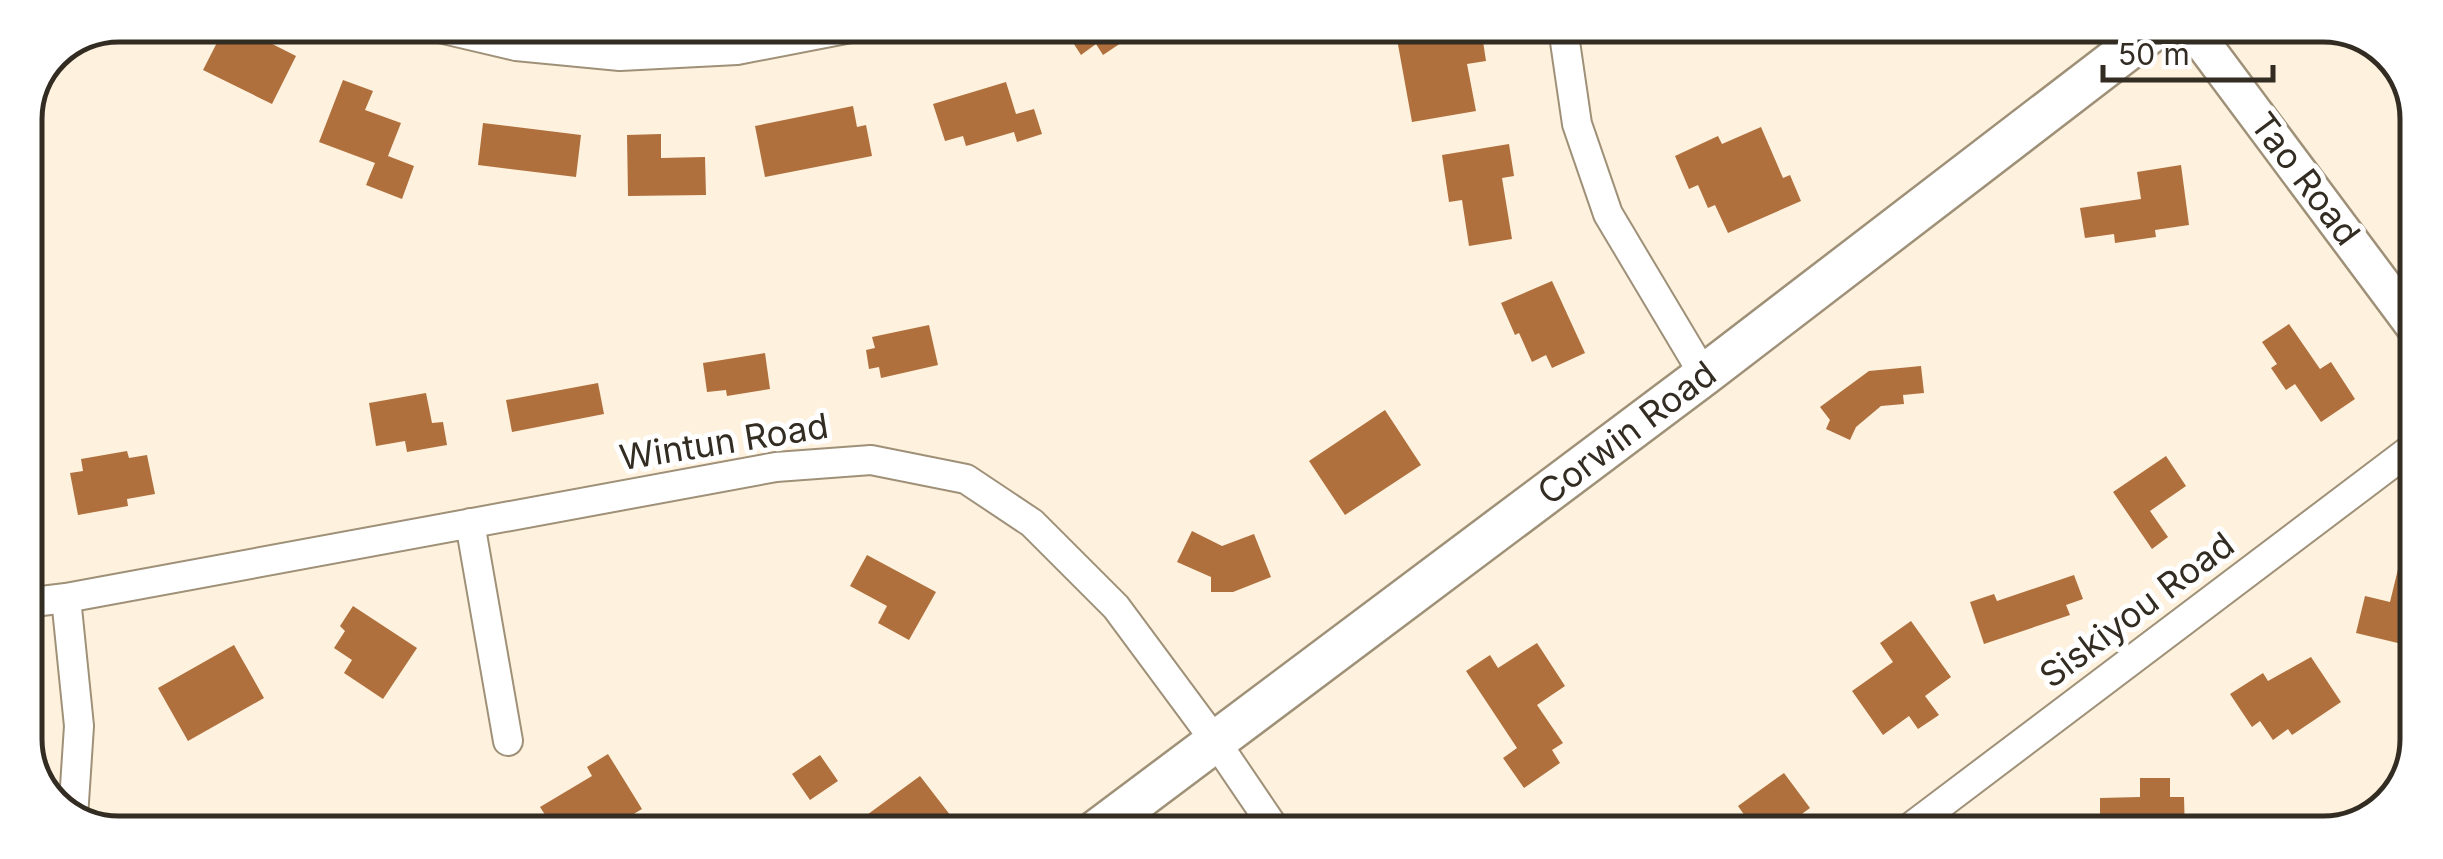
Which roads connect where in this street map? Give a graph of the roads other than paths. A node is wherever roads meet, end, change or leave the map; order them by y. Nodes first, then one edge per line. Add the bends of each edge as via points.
1 (503, 43) edge
2 (772, 43) edge
3 (1565, 43) edge
4 (2137, 43) edge
5 (2202, 43) edge
6 (2400, 308) edge
7 (1704, 376) junction
8 (2400, 458) edge
9 (470, 523) junction
10 (66, 598) junction
11 (43, 601) edge
12 (508, 740) dead end
13 (1216, 742) junction
14 (74, 801) edge
15 (1116, 816) edge
16 (1266, 816) edge
17 (1926, 816) edge

1 - 2 street via 620,56
3 - 7 street via 1577,124 1608,214
4 - 7 main road, Corwin Road
5 - 6 street, Tao Road
7 - 13 main road, Corwin Road
8 - 17 street, Siskiyou Road
9 - 10 street, Wintun Road
9 - 12 street
9 - 13 street, Wintun Road via 776,467 871,460 966,480 1032,523 1116,608
10 - 11 street, Wintun Road
10 - 14 street via 79,726
13 - 15 main road, Corwin Road
13 - 16 street, Wintun Road

